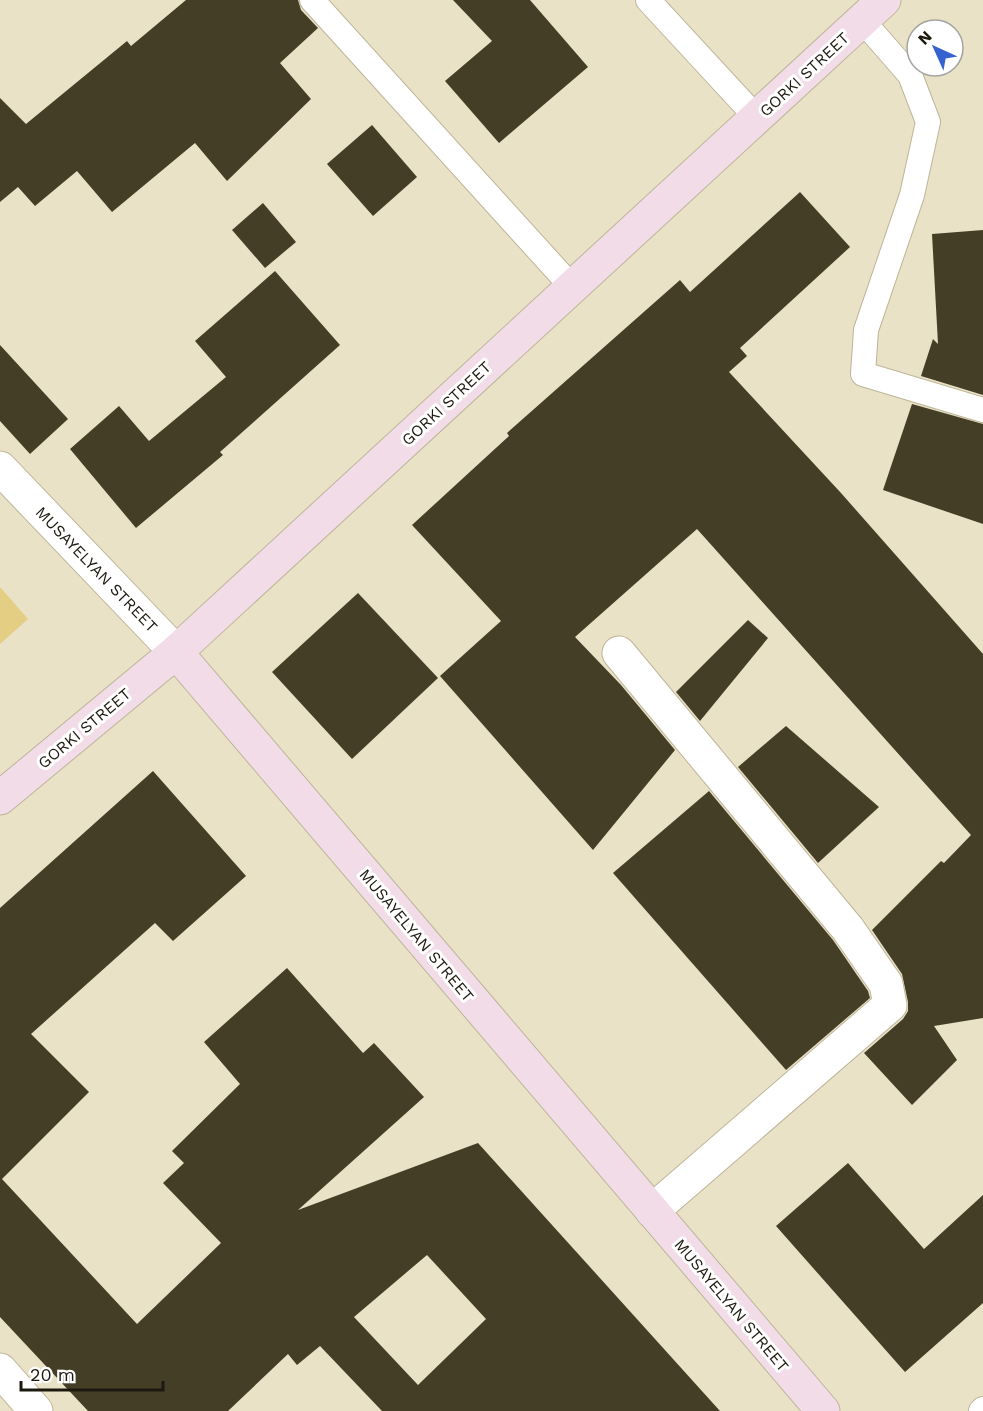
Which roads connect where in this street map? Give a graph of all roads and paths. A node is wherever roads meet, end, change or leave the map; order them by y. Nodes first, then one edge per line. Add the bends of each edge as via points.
1 (312, 0) edge
2 (648, 0) edge
3 (873, 10) edge
4 (757, 118) junction
5 (572, 286) junction
6 (983, 410) edge
7 (0, 468) edge
8 (176, 652) junction
9 (619, 653) dead end
10 (0, 798) edge
11 (652, 1211) junction
12 (0, 1370) edge
13 (36, 1411) edge
14 (823, 1411) edge

1 - 5 lane
2 - 4 lane
3 - 4 main road, GORKI STREET
3 - 6 lane via 910,75 928,122 912,195 866,330 863,374
4 - 5 main road, GORKI STREET
5 - 8 main road, GORKI STREET
7 - 8 street, MUSAYELYAN STREET
8 - 10 main road, GORKI STREET
8 - 11 main road, MUSAYELYAN STREET
9 - 11 street via 848,929 886,984 891,1005
11 - 14 main road, MUSAYELYAN STREET
12 - 13 street

